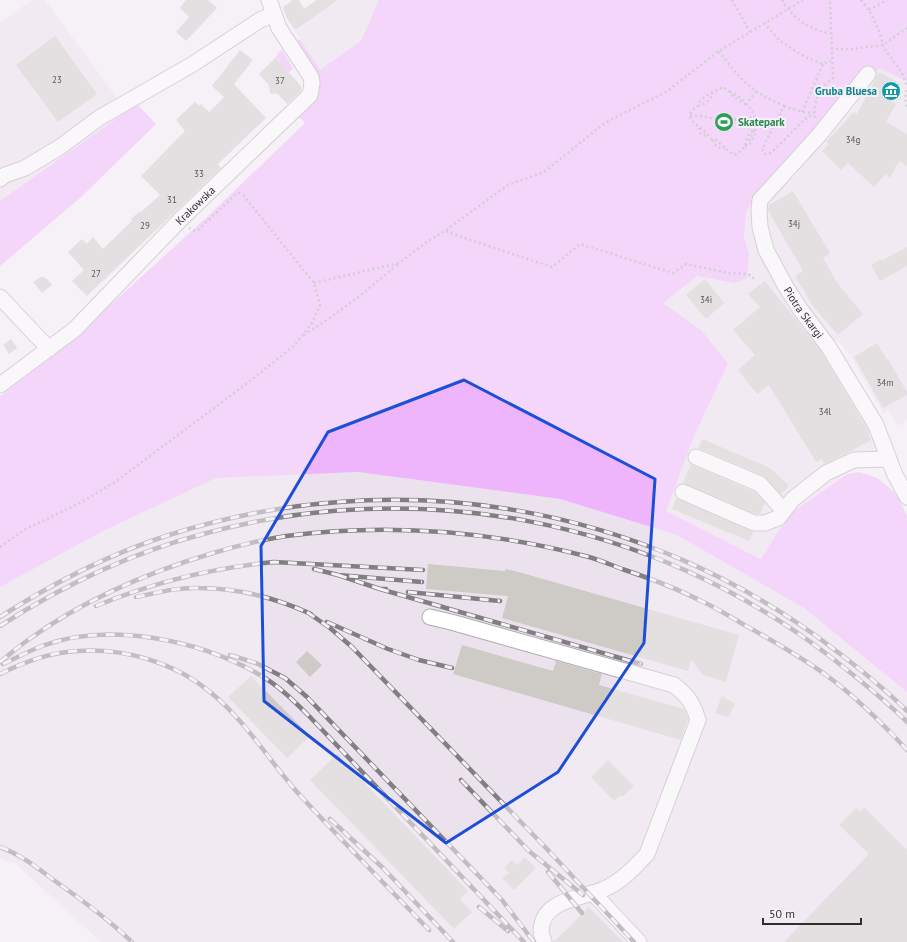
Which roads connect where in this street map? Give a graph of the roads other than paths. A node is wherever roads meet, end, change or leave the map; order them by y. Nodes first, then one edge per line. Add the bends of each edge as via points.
1 (271, 7) edge
2 (868, 74) dead end
3 (0, 179) edge
4 (0, 297) edge
5 (49, 349) junction
6 (0, 385) edge
7 (696, 457) dead end
8 (888, 459) junction
9 (683, 492) dead end
10 (907, 497) edge
11 (784, 511) junction
12 (430, 617) dead end
13 (593, 893) junction
14 (544, 942) edge
15 (639, 942) edge

1 - 3 street via 260,20 193,64 99,118 31,165
1 - 5 street, Krakowska via 279,28 310,77 310,95 180,220 75,329
2 - 8 street, Piotra Skargi via 820,134 760,200 759,210 766,250 800,309 828,346 876,425
4 - 5 street
5 - 6 street, Krakowska
7 - 11 street via 760,484
8 - 10 street, Piotra Skargi
8 - 11 street via 854,460 826,473 794,499
9 - 11 street via 754,523 765,523 778,518
12 - 13 street via 674,685 686,695 694,708 698,720 647,854 633,870 605,889
13 - 14 street via 567,900 553,908 544,918 541,930
13 - 15 street

